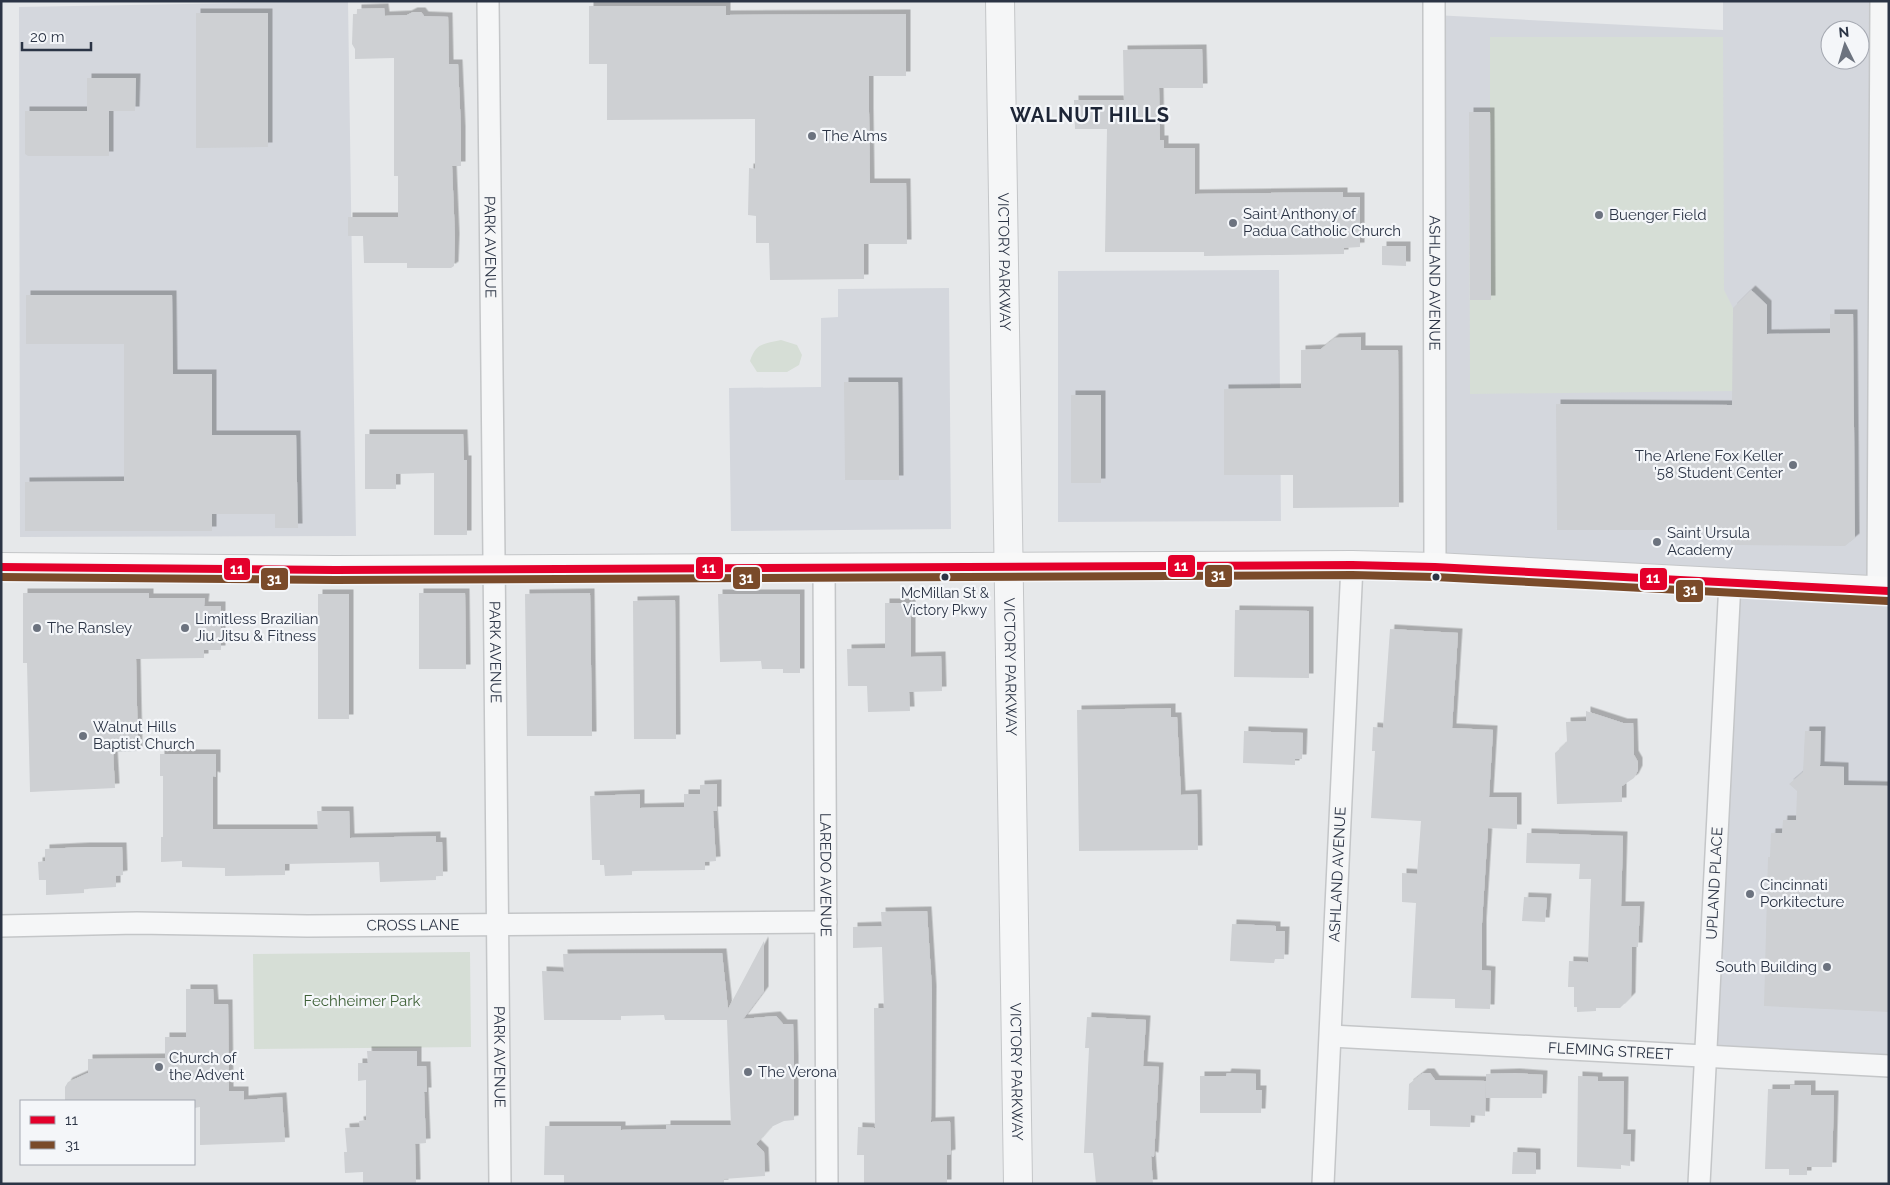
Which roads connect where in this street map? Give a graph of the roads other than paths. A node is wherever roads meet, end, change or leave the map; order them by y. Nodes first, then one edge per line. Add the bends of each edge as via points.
1 (488, 1) edge
2 (1000, 1) edge
3 (1434, 1) edge
4 (1881, 1) edge
5 (1352, 565) junction
6 (824, 566) junction
7 (1008, 566) junction
8 (1436, 566) junction
9 (1, 567) edge
10 (494, 569) junction
11 (1730, 582) junction
12 (1883, 590) edge
13 (826, 922) junction
14 (1, 926) edge
15 (499, 926) junction
16 (1331, 1036) junction
17 (1704, 1057) junction
18 (1889, 1066) edge
19 (500, 1184) edge
20 (827, 1184) edge
21 (1018, 1184) edge
22 (1324, 1184) edge
23 (1699, 1184) edge

1 - 10 street, PARK AVENUE
2 - 7 street, VICTORY PARKWAY
3 - 8 street, ASHLAND AVENUE
4 - 12 street
5 - 7 main road
5 - 8 main road
5 - 16 street, ASHLAND AVENUE
6 - 7 main road
6 - 10 main road
6 - 13 street, LAREDO AVENUE
7 - 21 street, VICTORY PARKWAY
8 - 11 main road
9 - 10 main road
10 - 15 street, PARK AVENUE
11 - 12 main road
11 - 17 street, UPLAND PLACE
13 - 15 street, CROSS LANE
13 - 20 street, LAREDO AVENUE
14 - 15 street, CROSS LANE via 137,923
15 - 19 street, PARK AVENUE
16 - 17 street, FLEMING STREET
16 - 22 street, ASHLAND AVENUE
17 - 18 street, FLEMING STREET
17 - 23 street, UPLAND PLACE

